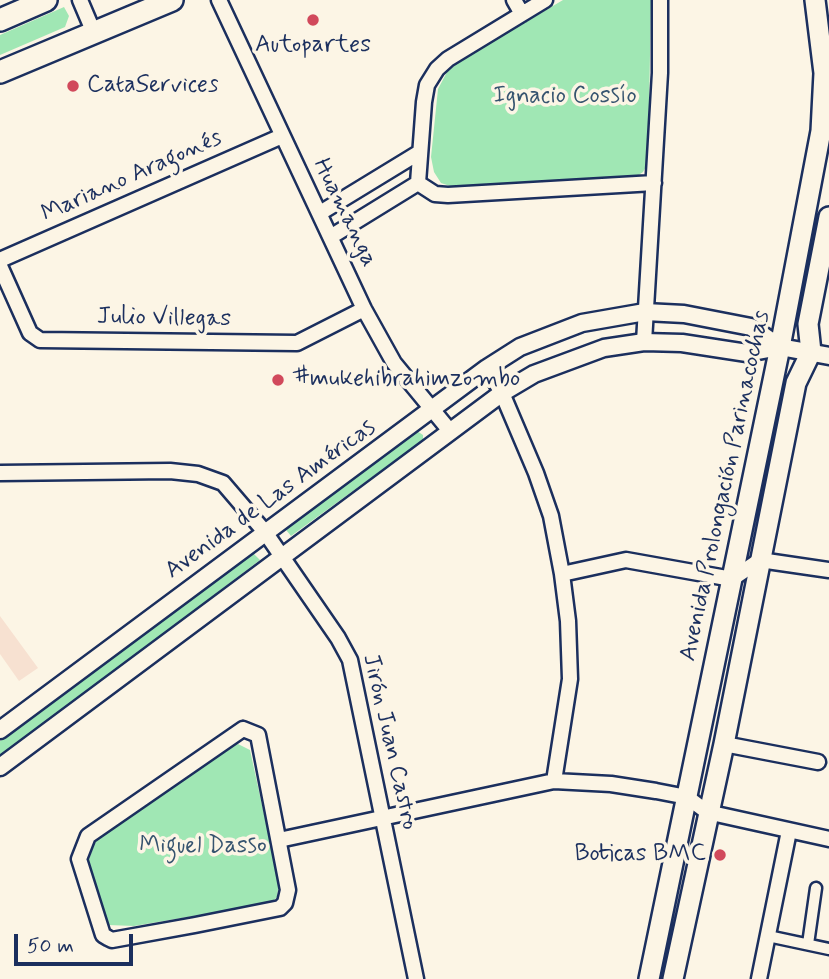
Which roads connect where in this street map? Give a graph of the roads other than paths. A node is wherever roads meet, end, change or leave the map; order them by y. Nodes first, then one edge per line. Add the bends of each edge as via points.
1 (47, 0) edge
2 (80, 0) edge
3 (172, 0) edge
4 (219, 0) edge
5 (514, 0) edge
6 (545, 0) edge
7 (660, 0) edge
8 (815, 0) edge
9 (522, 14) junction
10 (0, 20) edge
11 (93, 33) junction
12 (0, 72) edge
13 (282, 136) junction
14 (421, 152) junction
15 (418, 183) junction
16 (654, 183) junction
17 (320, 214) junction
18 (829, 217) edge
19 (332, 236) junction
20 (0, 260) edge
21 (0, 267) edge
22 (364, 309) junction
23 (645, 312) junction
24 (644, 342) junction
25 (780, 346) junction
26 (820, 354) edge
27 (487, 368) junction
28 (502, 393) junction
29 (433, 409) junction
30 (450, 431) junction
31 (0, 473) edge
32 (265, 532) junction
33 (283, 555) junction
34 (760, 559) junction
35 (829, 570) edge
36 (562, 574) junction
37 (732, 579) junction
38 (0, 730) edge
39 (724, 744) junction
40 (818, 762) dead end
41 (0, 767) edge
42 (554, 781) junction
43 (687, 797) junction
44 (707, 812) junction
45 (383, 818) junction
46 (789, 831) junction
47 (829, 839) edge
48 (279, 840) junction
49 (816, 888) dead end
50 (768, 936) junction
51 (808, 944) junction
52 (829, 949) edge
53 (416, 979) edge
54 (649, 979) edge
55 (673, 979) edge
56 (759, 979) edge

1 - 10 main road
2 - 11 street
3 - 11 main road
4 - 13 street, Huamanga
5 - 9 street
6 - 9 street
7 - 16 street
8 - 25 main road, Avenida Prolongación Parinacochas via 824,73 821,131
9 - 14 street via 437,69 427,85
11 - 12 main road
13 - 17 street, Huamanga
13 - 20 street, Mariano Aragonés
14 - 15 street
14 - 17 street
15 - 16 street via 435,194 448,195
15 - 19 street
16 - 23 street
17 - 19 street, Huamanga
18 - 26 main road, Avenida Prolongación Parinacochas via 808,324
19 - 22 street, Huamanga
21 - 22 street, Julio Villegas via 30,333 40,340 297,344
22 - 29 street, Huamanga via 394,363
23 - 24 street
23 - 25 street, Avenida de Las Américas via 751,327
23 - 27 street, Avenida de Las Américas via 551,333
24 - 25 street, Avenida de Las Américas via 747,353
24 - 28 street, Avenida de Las Américas via 604,348 569,360
25 - 26 street, Avenida de Las Américas
25 - 37 main road, Avenida Prolongación Parinacochas
26 - 34 main road, Avenida Prolongación Parinacochas via 796,383
27 - 28 street
27 - 29 street, Avenida de Las Américas
28 - 30 street, Avenida de Las Américas
28 - 36 street via 551,516
29 - 30 street, Huamanga
29 - 32 street, Avenida de Las Américas
30 - 33 street, Avenida de Las Américas
31 - 32 street, Jirón Juan Castro via 198,474 223,483
32 - 33 street, Jirón Juan Castro
32 - 38 street, Avenida de Las Américas
33 - 41 street, Avenida de Las Américas
33 - 45 street, Jirón Juan Castro via 347,653
34 - 35 street
34 - 37 street
34 - 39 main road, Avenida Prolongación Parinacochas
36 - 37 street via 626,561
36 - 42 street via 570,679
37 - 43 main road, Avenida Prolongación Parinacochas
39 - 40 street
39 - 44 main road, Avenida Prolongación Parinacochas
42 - 43 street via 618,785
42 - 45 street
43 - 44 street
43 - 54 main road, Avenida Prolongación Parinacochas
44 - 46 street
44 - 55 main road, Avenida Prolongación Parinacochas
45 - 48 street
45 - 53 street, Jirón Juan Castro
46 - 47 street
46 - 50 street
48 - 48 street via 258,736 243,729 88,836 79,859 103,935 112,940 280,908 288,890
49 - 51 street
50 - 51 street
50 - 56 street
51 - 52 street

